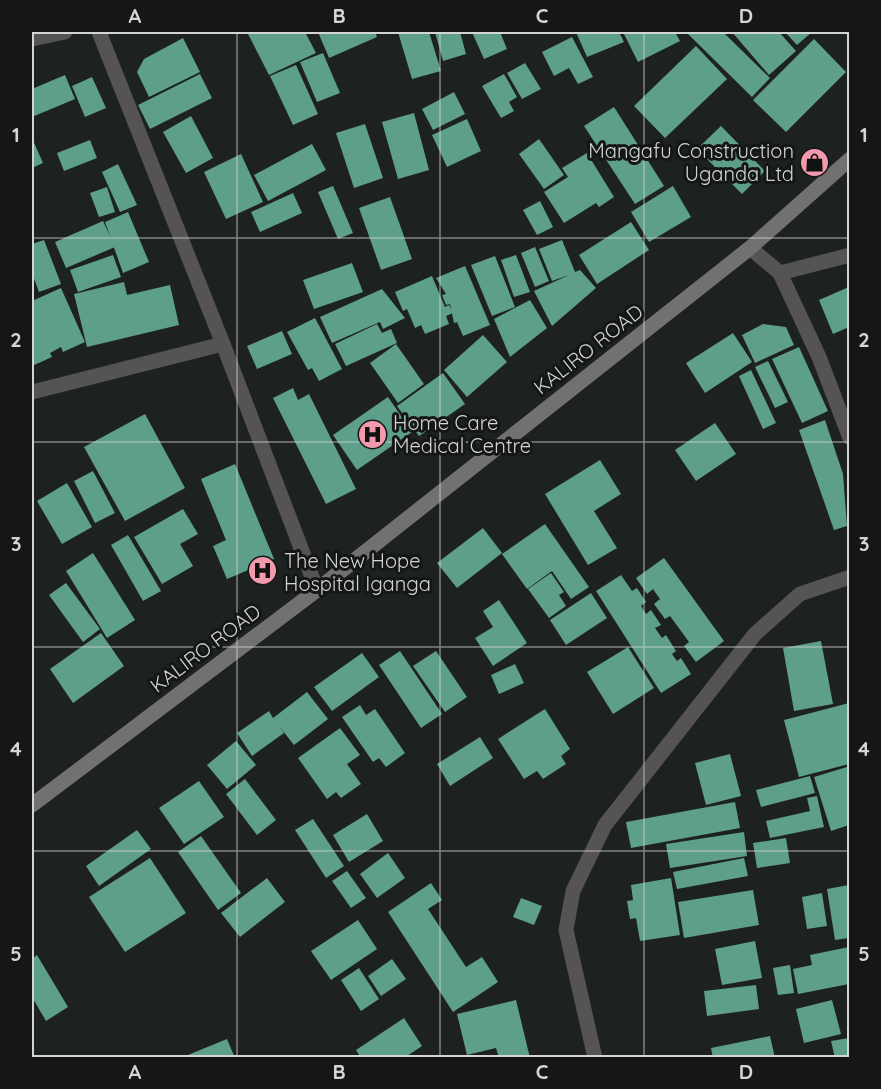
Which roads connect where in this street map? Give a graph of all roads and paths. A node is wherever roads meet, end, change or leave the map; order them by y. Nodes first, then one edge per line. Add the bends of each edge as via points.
1 (65, 32) edge
2 (99, 32) edge
3 (32, 39) edge
4 (849, 159) edge
5 (750, 248) junction
6 (849, 255) edge
7 (780, 273) junction
8 (223, 344) junction
9 (32, 392) edge
10 (849, 438) edge
11 (849, 578) edge
12 (317, 590) junction
13 (32, 805) edge
14 (595, 1058) edge

1 - 3 street
2 - 8 street
4 - 5 main road, KALIRO ROAD
5 - 7 street
5 - 12 main road, KALIRO ROAD
6 - 7 street
7 - 10 street via 819,357
8 - 9 street
8 - 12 street
11 - 14 street via 800,594 755,634 605,825 573,891 566,930
12 - 13 main road, KALIRO ROAD

